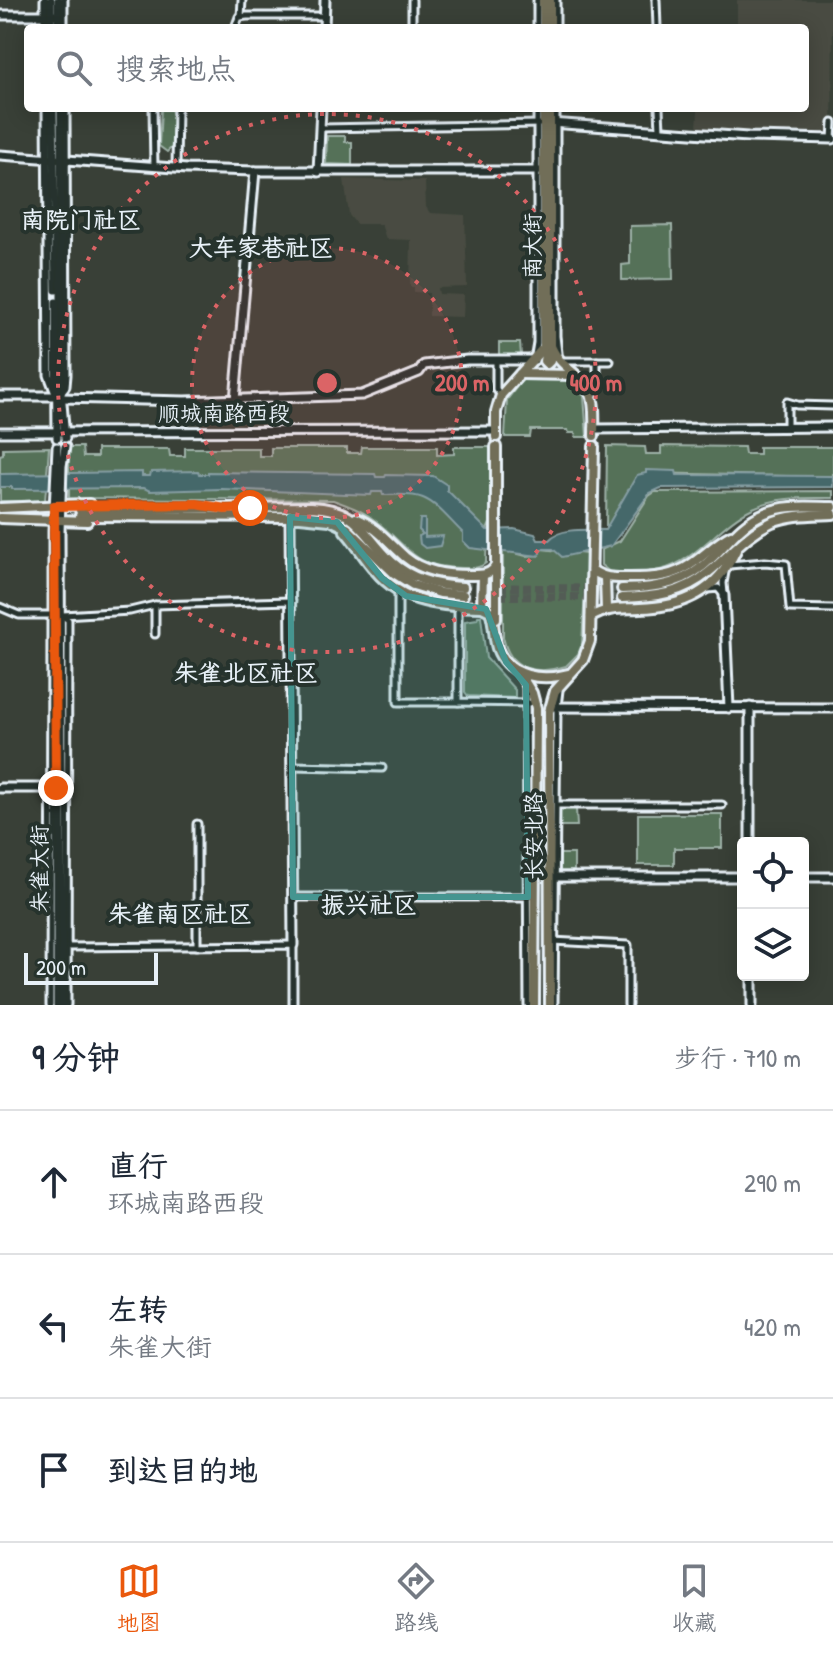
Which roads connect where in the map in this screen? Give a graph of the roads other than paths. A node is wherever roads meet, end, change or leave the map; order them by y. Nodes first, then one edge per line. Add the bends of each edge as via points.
1 (48, 0) edge
2 (60, 0) edge
3 (242, 0) edge
4 (325, 0) edge
5 (412, 0) edge
6 (540, 0) edge
7 (550, 0) edge
8 (556, 0) edge
9 (656, 0) edge
10 (0, 15) edge
11 (54, 15) junction
12 (325, 16) junction
13 (241, 17) junction
14 (48, 24) edge
15 (52, 24) edge
16 (58, 24) edge
17 (235, 24) edge
18 (324, 24) edge
19 (412, 24) edge
20 (537, 24) edge
21 (546, 24) edge
22 (547, 24) edge
23 (556, 24) edge
24 (657, 24) edge
25 (48, 112) edge
26 (53, 112) edge
27 (63, 112) edge
28 (153, 112) edge
29 (177, 112) edge
30 (321, 112) edge
31 (540, 112) edge
32 (547, 112) edge
33 (554, 112) edge
34 (659, 112) edge
35 (833, 123) edge
36 (547, 124) junction
37 (321, 128) junction
38 (660, 130) junction
39 (832, 139) edge
40 (0, 155) edge
41 (57, 160) junction
42 (154, 167) junction
43 (176, 168) junction
44 (255, 171) junction
45 (540, 171) junction
46 (318, 172) junction
47 (547, 342) junction
48 (496, 360) junction
49 (533, 360) junction
50 (597, 361) junction
51 (610, 361) dead end
52 (560, 362) junction
53 (522, 372) junction
54 (573, 375) junction
55 (58, 394) junction
56 (501, 395) junction
57 (0, 396) edge
58 (593, 399) junction
59 (235, 400) junction
60 (833, 406) edge
61 (833, 427) edge
62 (787, 428) junction
63 (0, 432) edge
64 (594, 437) junction
65 (496, 438) junction
66 (61, 439) junction
67 (833, 505) edge
68 (58, 506) junction
69 (0, 508) edge
70 (225, 509) junction
71 (808, 511) junction
72 (345, 513) junction
73 (833, 516) edge
74 (236, 517) junction
75 (290, 517) junction
76 (0, 518) edge
77 (57, 520) junction
78 (337, 522) junction
79 (735, 533) junction
80 (739, 543) junction
81 (496, 564) junction
82 (727, 568) junction
83 (592, 570) junction
84 (483, 575) junction
85 (605, 578) junction
86 (704, 590) junction
87 (398, 592) junction
88 (724, 595) junction
89 (292, 601) junction
90 (155, 605) junction
91 (0, 607) edge
92 (458, 607) junction
93 (482, 607) junction
94 (606, 609) junction
95 (833, 609) edge
96 (58, 615) junction
97 (591, 617) junction
98 (155, 634) dead end
99 (495, 635) junction
100 (522, 675) junction
101 (567, 676) junction
102 (458, 702) junction
103 (531, 703) junction
104 (554, 707) junction
105 (750, 707) junction
106 (729, 708) junction
107 (833, 708) edge
108 (293, 766) junction
109 (382, 768) dead end
110 (0, 788) edge
111 (53, 788) junction
112 (557, 805) junction
113 (722, 805) dead end
114 (197, 824) dead end
115 (750, 837) edge
116 (553, 877) junction
117 (737, 877) edge
118 (809, 877) edge
119 (833, 877) edge
120 (293, 897) junction
121 (531, 897) junction
122 (553, 941) junction
123 (293, 945) junction
124 (197, 946) junction
125 (59, 947) junction
126 (752, 981) edge
127 (50, 1005) edge
128 (62, 1005) edge
129 (293, 1005) edge
130 (531, 1005) edge
131 (552, 1005) edge
132 (628, 1005) edge
133 (752, 1005) edge

1 - 11 street
2 - 11 street
3 - 13 street
4 - 12 street
5 - 19 street
6 - 20 street
6 - 21 main road
7 - 22 main road
8 - 23 street
9 - 24 street
10 - 11 street
11 - 14 street
11 - 15 street
11 - 16 street
12 - 13 street
12 - 18 street
13 - 17 street
25 - 41 street
26 - 41 street
27 - 41 street
28 - 42 street
29 - 43 street
30 - 37 street
31 - 36 street
32 - 36 main road, 南大街
33 - 36 street
34 - 38 street
35 - 39 street
36 - 37 street
36 - 38 street
36 - 45 main road, 南大街
36 - 47 main road, 南大街
36 - 52 street
37 - 46 street
38 - 39 street
40 - 41 street
41 - 42 street
41 - 55 street
41 - 55 street via 66,375
42 - 43 street
43 - 44 street
44 - 46 street
44 - 59 street
45 - 46 street
45 - 47 main road, 南大街
45 - 49 street
47 - 49 main road, 南大街
47 - 52 main road, 南大街
48 - 49 street
48 - 56 street via 496,389
48 - 59 street via 424,365 419,372 362,395
49 - 53 main road, 南大街
50 - 51 street
50 - 52 street
50 - 58 street
52 - 54 main road, 南大街
53 - 54 main road
53 - 56 main road, 南大街
54 - 58 main road, 南大街
55 - 57 street
55 - 59 street
55 - 66 street
56 - 65 main road
58 - 64 main road, 长安北路
60 - 62 street via 787,402
61 - 62 street
62 - 64 street
63 - 66 street, 顺城南路西段
64 - 83 main road, 长安北路
65 - 66 street, 顺城南路西段
65 - 81 main road
66 - 68 street, 朱雀大街
67 - 71 main road
68 - 69 main road
68 - 70 main road via 197,504
68 - 77 street, 朱雀大街
70 - 72 main road via 323,508
70 - 74 main road via 80,513
71 - 73 main road
71 - 79 main road via 771,511
71 - 80 main road via 775,521
72 - 78 main road via 401,569 463,591 426,590 403,580
72 - 84 main road via 375,527 425,569
74 - 75 main road
74 - 77 main road
75 - 78 main road
75 - 89 street
76 - 77 main road
77 - 96 street, 朱雀大街
78 - 87 main road
79 - 80 main road via 685,579 622,593 660,596 681,590
79 - 85 main road via 676,573
80 - 82 main road
81 - 84 main road
81 - 99 main road
82 - 86 main road
82 - 88 street
82 - 95 street via 786,564 790,608
83 - 85 main road
83 - 97 main road, 长安北路
84 - 93 main road
85 - 94 main road
86 - 88 street via 718,588
86 - 94 main road via 666,606
87 - 92 main road via 429,604
87 - 102 street via 398,702
88 - 106 street
89 - 90 street
89 - 108 street
90 - 96 street
90 - 98 street
91 - 96 street via 19,615
92 - 93 main road
92 - 102 street
93 - 99 main road, 长安北路 via 492,615
94 - 97 main road
96 - 111 street, 朱雀大街
96 - 125 street, 朱雀大街
97 - 101 main road, 长安北路 via 588,652
99 - 100 main road, 长安北路 via 501,656
100 - 101 main road
100 - 103 main road, 长安北路
101 - 104 main road, 长安北路 via 555,691
102 - 103 street
103 - 121 main road, 长安北路
104 - 106 street
104 - 112 street
104 - 116 main road, 长安北路
105 - 106 street
105 - 107 street
105 - 115 street
108 - 109 street
108 - 120 street
110 - 111 street
111 - 125 street, 朱雀大街
112 - 113 street
112 - 116 street
114 - 124 street
116 - 117 street
116 - 122 main road, 长安北路
118 - 119 street
120 - 121 street
120 - 123 street
121 - 130 main road, 长安北路
122 - 131 main road, 长安北路
122 - 132 street via 628,945
123 - 124 street
123 - 129 street
124 - 125 street
125 - 127 street
125 - 128 street, 朱雀大街
126 - 133 street

